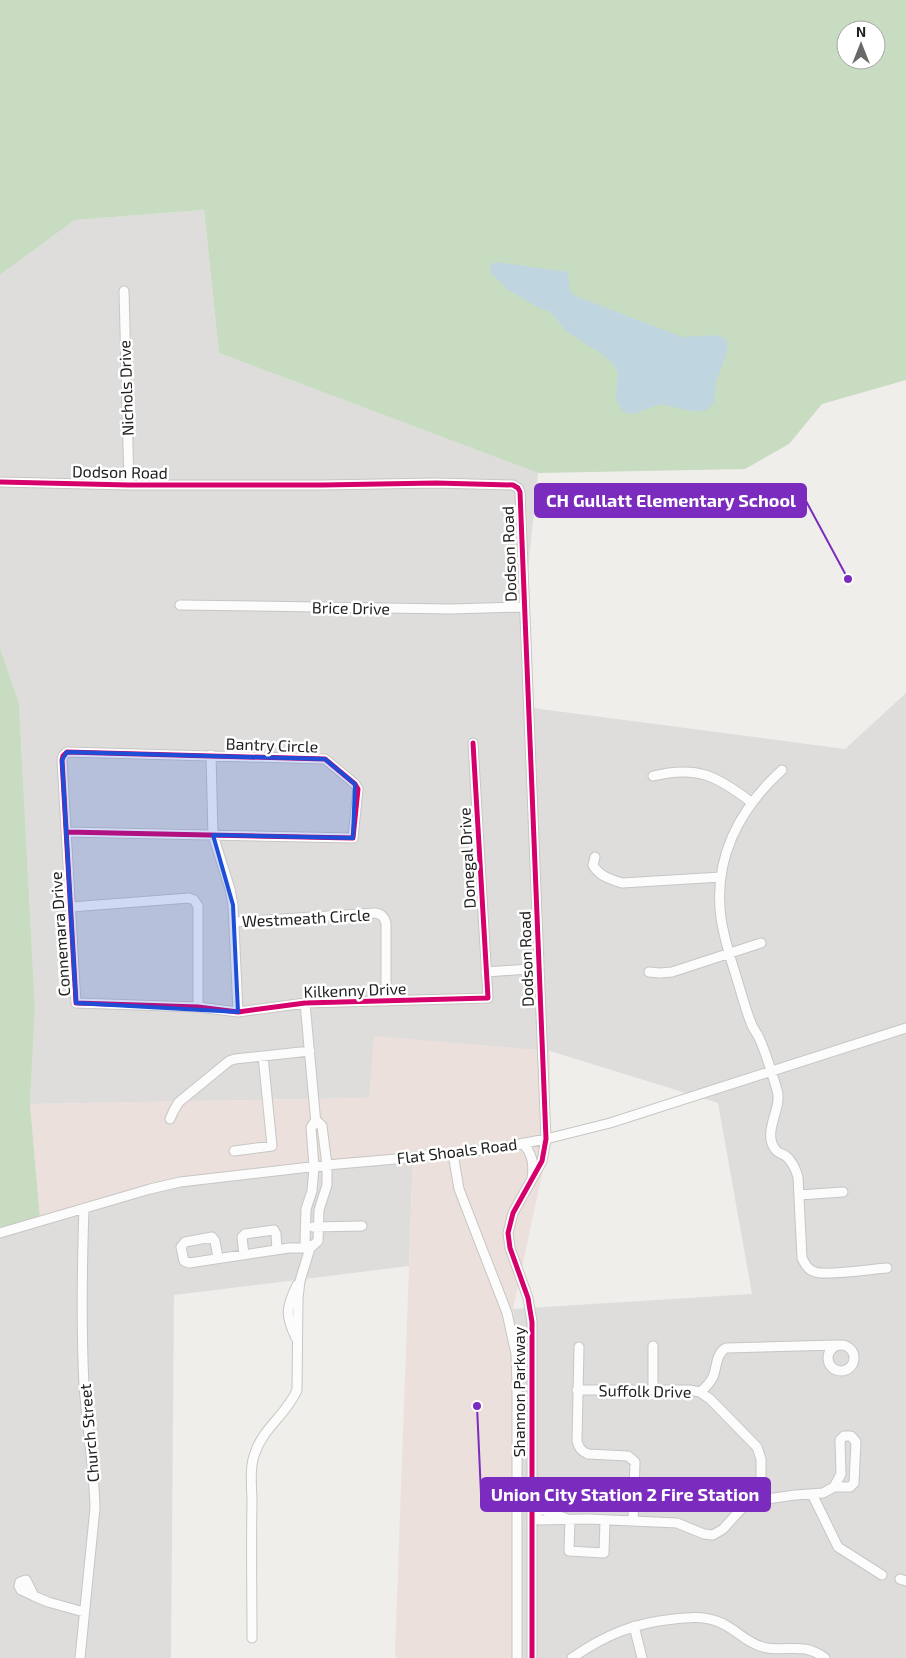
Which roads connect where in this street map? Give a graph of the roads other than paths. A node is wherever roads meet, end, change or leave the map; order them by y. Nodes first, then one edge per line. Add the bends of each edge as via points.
1 (124, 291) dead end
2 (0, 482) edge
3 (129, 485) junction
4 (180, 604) dead end
5 (523, 607) junction
6 (473, 742) dead end
7 (210, 756) junction
8 (782, 770) dead end
9 (653, 776) dead end
10 (751, 802) junction
11 (66, 832) junction
12 (213, 835) junction
13 (595, 857) dead end
14 (721, 878) junction
15 (71, 907) junction
16 (234, 922) junction
17 (761, 943) dead end
18 (729, 953) junction
19 (530, 969) dead end
20 (486, 972) junction
21 (649, 972) dead end
22 (386, 1001) junction
23 (305, 1003) junction
24 (198, 1007) junction
25 (238, 1012) junction
26 (906, 1028) edge
27 (310, 1051) junction
28 (263, 1056) junction
29 (771, 1071) junction
30 (170, 1119) dead end
31 (546, 1138) junction
32 (522, 1143) junction
33 (318, 1145) junction
34 (234, 1151) dead end
35 (453, 1154) junction
36 (327, 1165) junction
37 (314, 1167) junction
38 (532, 1181) junction
39 (843, 1192) dead end
40 (799, 1195) junction
41 (84, 1208) junction
42 (362, 1226) dead end
43 (305, 1227) junction
44 (318, 1227) junction
45 (0, 1233) edge
46 (310, 1248) junction
47 (277, 1250) junction
48 (244, 1255) junction
49 (218, 1258) dead end
50 (887, 1268) dead end
51 (836, 1345) dead end
52 (653, 1346) dead end
53 (579, 1347) dead end
54 (577, 1390) junction
55 (653, 1390) junction
56 (700, 1392) junction
57 (834, 1487) junction
58 (812, 1494) junction
59 (765, 1499) junction
60 (605, 1520) junction
61 (633, 1521) junction
62 (882, 1575) dead end
63 (34, 1596) dead end
64 (84, 1612) junction
65 (634, 1626) junction
66 (252, 1638) dead end
67 (80, 1658) edge
68 (517, 1658) edge
69 (532, 1658) edge
70 (572, 1658) edge
71 (642, 1658) edge
72 (825, 1658) edge

1 - 3 street, Nichols Drive
2 - 3 street, Dodson Road
3 - 5 street, Dodson Road via 513,485 520,492
4 - 5 street, Brice Drive via 451,609
5 - 31 street, Dodson Road
6 - 20 street, Donegal Drive
7 - 11 street, Bantry Circle via 67,752 62,760
7 - 12 street
7 - 12 street, Bantry Circle via 325,759 358,789 353,838
8 - 10 street
9 - 10 street via 679,772 704,774 727,784
10 - 14 street via 730,841
11 - 12 street, Bantry Circle
11 - 15 street, Connemara Drive
12 - 16 street via 230,889
13 - 14 street via 593,864 596,870 622,882
14 - 18 street via 721,916
15 - 24 street, Connemara Drive via 76,1003
15 - 24 street via 194,900 198,906
16 - 22 street, Westmeath Circle via 380,914 386,923
16 - 25 street
17 - 18 street
18 - 21 street via 672,972
18 - 29 street via 751,1024
19 - 20 street
20 - 22 street, Kilkenny Drive via 488,998
22 - 23 street, Kilkenny Drive
23 - 25 street, Kilkenny Drive
23 - 27 street
24 - 25 street, Kilkenny Drive
26 - 29 street, Flat Shoals Road
27 - 28 street
27 - 33 street via 316,1120 311,1127
28 - 30 street via 229,1062 180,1102
28 - 34 street via 272,1146
29 - 31 street, Flat Shoals Road via 610,1123
29 - 40 street via 778,1094 772,1140 775,1150 795,1167
31 - 32 street, Flat Shoals Road
31 - 38 street, Shannon Parkway via 542,1161
32 - 35 street, Flat Shoals Road
32 - 38 street via 532,1159
33 - 36 street
33 - 37 street
35 - 36 street, Flat Shoals Road
35 - 68 street, Shannon Parkway via 459,1189 503,1300 516,1354
36 - 37 street, Flat Shoals Road
36 - 44 street via 327,1184 319,1210
37 - 41 street, Flat Shoals Road via 180,1182
37 - 43 street
38 - 69 street, Shannon Parkway via 513,1214 508,1233 532,1322
39 - 40 street
40 - 50 street via 802,1258 809,1269 820,1273
41 - 45 street, Flat Shoals Road
41 - 64 street, Church Street via 82,1338 95,1508
42 - 44 street
43 - 44 street
43 - 46 street via 305,1242
44 - 46 street via 318,1241
46 - 47 street
46 - 66 street via 298,1298 297,1390 293,1400 260,1441 254,1455
47 - 48 street
47 - 48 street via 274,1230 245,1234 242,1237
48 - 49 street
51 - 56 street via 726,1348 719,1354 712,1379
52 - 55 street
53 - 54 street
54 - 55 street, Suffolk Drive
54 - 61 street via 576,1441 580,1449 588,1454 628,1456 635,1462
55 - 56 street, Suffolk Drive
56 - 59 street, Suffolk Drive via 757,1447
57 - 57 street via 841,1474 840,1440 851,1436 856,1442 854,1483 850,1487
57 - 58 street
58 - 59 street
58 - 62 street via 838,1547
59 - 61 street via 743,1506 723,1529 713,1535 677,1523
60 - 60 street via 570,1520 569,1551 604,1553
60 - 61 street
63 - 64 street
64 - 67 street, Church Street
65 - 70 street via 593,1643
65 - 71 street
65 - 72 street via 652,1621 704,1618 719,1622 762,1647 805,1648

